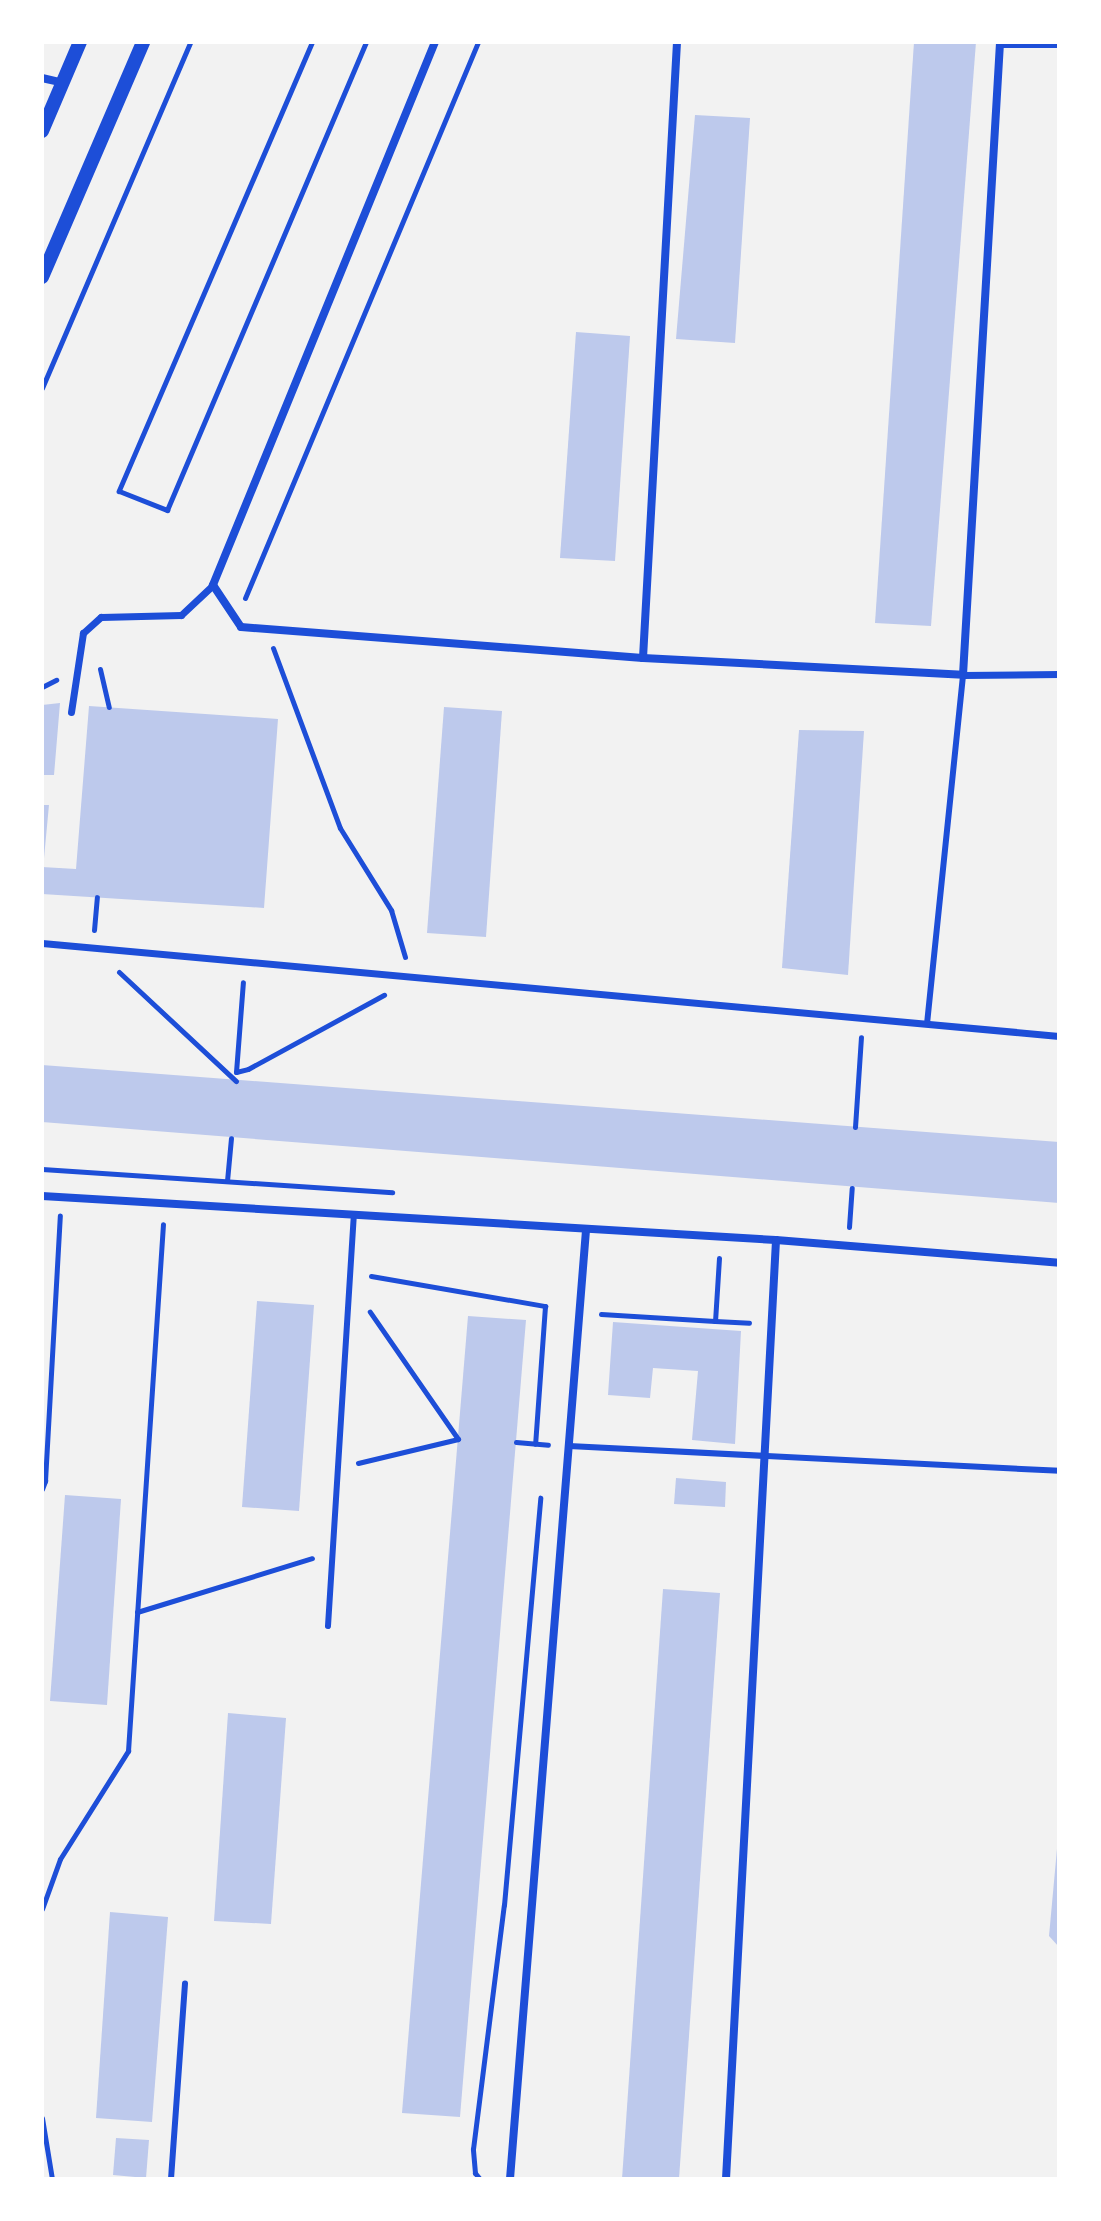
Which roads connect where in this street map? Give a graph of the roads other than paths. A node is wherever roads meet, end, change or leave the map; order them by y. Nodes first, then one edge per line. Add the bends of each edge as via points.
1 (80, 42) edge
2 (143, 42) edge
3 (435, 42) edge
4 (677, 42) edge
5 (1000, 44) edge
6 (1059, 45) edge
7 (42, 78) edge
8 (63, 83) junction
9 (42, 131) edge
10 (42, 277) edge
11 (213, 585) junction
12 (643, 658) junction
13 (1059, 674) edge
14 (963, 675) junction
15 (71, 712) dead end
16 (42, 943) edge
17 (927, 1024) junction
18 (1059, 1036) edge
19 (42, 1196) edge
20 (354, 1215) junction
21 (586, 1230) junction
22 (776, 1240) junction
23 (1059, 1263) edge
24 (569, 1446) junction
25 (765, 1456) junction
26 (1059, 1471) edge
27 (328, 1626) dead end
28 (185, 1983) dead end
29 (171, 2179) edge
30 (510, 2179) edge
31 (726, 2179) edge

1 - 8 street
2 - 10 street
3 - 11 street
4 - 12 street
5 - 6 lane
5 - 14 street
7 - 8 street
8 - 9 street
11 - 12 street via 238,623 266,629
11 - 15 street via 181,615 101,617 83,633
12 - 14 street
13 - 14 street
14 - 17 lane
16 - 17 street
17 - 18 street
19 - 20 street
20 - 21 street
20 - 27 lane
21 - 22 street
21 - 24 street
22 - 23 street
22 - 25 street
24 - 25 lane
24 - 30 street
25 - 26 lane
25 - 31 street
28 - 29 lane

